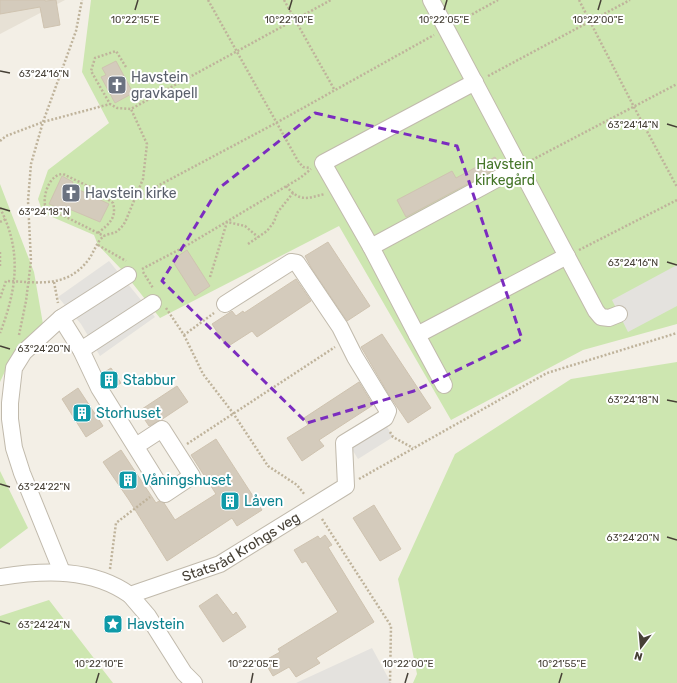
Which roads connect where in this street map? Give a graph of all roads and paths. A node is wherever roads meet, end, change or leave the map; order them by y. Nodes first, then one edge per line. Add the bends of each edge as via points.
1 (82, 0) edge
2 (208, 0) edge
3 (284, 0) edge
4 (331, 0) edge
5 (431, 0) edge
6 (498, 0) edge
7 (579, 0) edge
8 (630, 0) edge
9 (294, 20) junction
10 (590, 21) junction
11 (446, 28) junction
12 (236, 52) junction
13 (126, 67) dead end
14 (475, 82) junction
15 (677, 84) edge
16 (334, 90) junction
17 (110, 104) junction
18 (634, 107) junction
19 (131, 109) junction
20 (43, 122) junction
21 (276, 123) junction
22 (0, 141) edge
23 (317, 166) junction
24 (519, 167) junction
25 (286, 186) junction
26 (677, 187) edge
27 (340, 192) junction
28 (292, 193) junction
29 (135, 198) junction
30 (677, 200) edge
31 (0, 208) edge
32 (6, 219) junction
33 (0, 222) edge
34 (227, 222) junction
35 (98, 233) junction
36 (104, 236) junction
37 (258, 237) junction
38 (248, 244) dead end
39 (371, 247) junction
40 (0, 252) edge
41 (568, 256) junction
42 (0, 267) edge
43 (128, 275) joint
44 (210, 277) dead end
45 (14, 281) junction
46 (54, 282) junction
47 (29, 283) junction
48 (0, 298) edge
49 (153, 304) dead end
50 (225, 304) dead end
51 (619, 314) dead end
52 (61, 318) junction
53 (0, 333) edge
54 (677, 333) edge
55 (418, 334) junction
56 (184, 336) dead end
57 (18, 340) dead end
58 (346, 340) junction
59 (81, 350) junction
60 (444, 385) dead end
61 (233, 413) junction
62 (383, 419) junction
63 (136, 446) junction
64 (414, 448) junction
65 (177, 450) junction
66 (346, 486) junction
67 (161, 488) junction
68 (314, 506) junction
69 (62, 572) junction
70 (0, 577) edge
71 (108, 582) junction
72 (130, 595) junction
73 (194, 683) edge
74 (390, 683) edge

1 - 20 path via 76,31
2 - 12 path
3 - 9 path
4 - 9 path
5 - 11 street
6 - 11 path
7 - 10 path
8 - 10 path
9 - 12 path
9 - 16 path
10 - 14 path
10 - 18 path
11 - 14 street
11 - 16 path
12 - 19 path
12 - 21 path
13 - 17 path via 116,51 95,58 91,71
14 - 23 street
14 - 24 street
15 - 18 path
16 - 21 path
17 - 19 path via 117,108
17 - 20 path
18 - 24 path
18 - 26 path
19 - 29 path via 147,144 143,179
20 - 22 path via 6,136
20 - 47 path via 29,180
21 - 23 path via 303,167
21 - 29 path
23 - 25 path
23 - 27 street
24 - 39 street
24 - 41 street
25 - 28 path
25 - 34 path
27 - 28 path via 311,198
27 - 39 street
28 - 37 path via 277,213 274,222
29 - 36 path via 122,226 116,232
30 - 41 path
31 - 32 path
32 - 33 path
32 - 45 path via 14,251
34 - 37 path via 245,226
34 - 43 path
34 - 44 path
35 - 35 path via 44,205 45,194 58,174 90,187 113,203 115,210 112,218
35 - 36 path
36 - 46 path via 80,270
37 - 38 path
39 - 55 street
40 - 42 path
41 - 51 street via 601,317 609,318
41 - 55 street
43 - 52 street
45 - 47 path
45 - 48 path via 6,281
45 - 53 path via 9,310
46 - 47 path
46 - 52 path
47 - 57 path
49 - 59 street
50 - 58 street via 291,262 297,263
52 - 59 street
52 - 69 street via 24,352 14,368 10,419 14,448 22,473
54 - 64 path via 547,373
55 - 60 street
56 - 61 path via 203,374
58 - 61 path
58 - 62 street via 388,411
59 - 63 street via 99,388
61 - 65 path
61 - 68 path via 268,466 297,485
62 - 64 path via 393,437
62 - 66 street via 344,443
63 - 65 street via 162,429
63 - 67 street
64 - 66 path
65 - 67 street via 192,476 165,494
66 - 68 street, Statsråd Krohgs veg
67 - 71 path via 116,524
68 - 72 street, Statsråd Krohgs veg via 220,564
68 - 74 path via 391,626
69 - 70 street
69 - 71 street
71 - 72 street
72 - 73 street via 148,616 184,673

